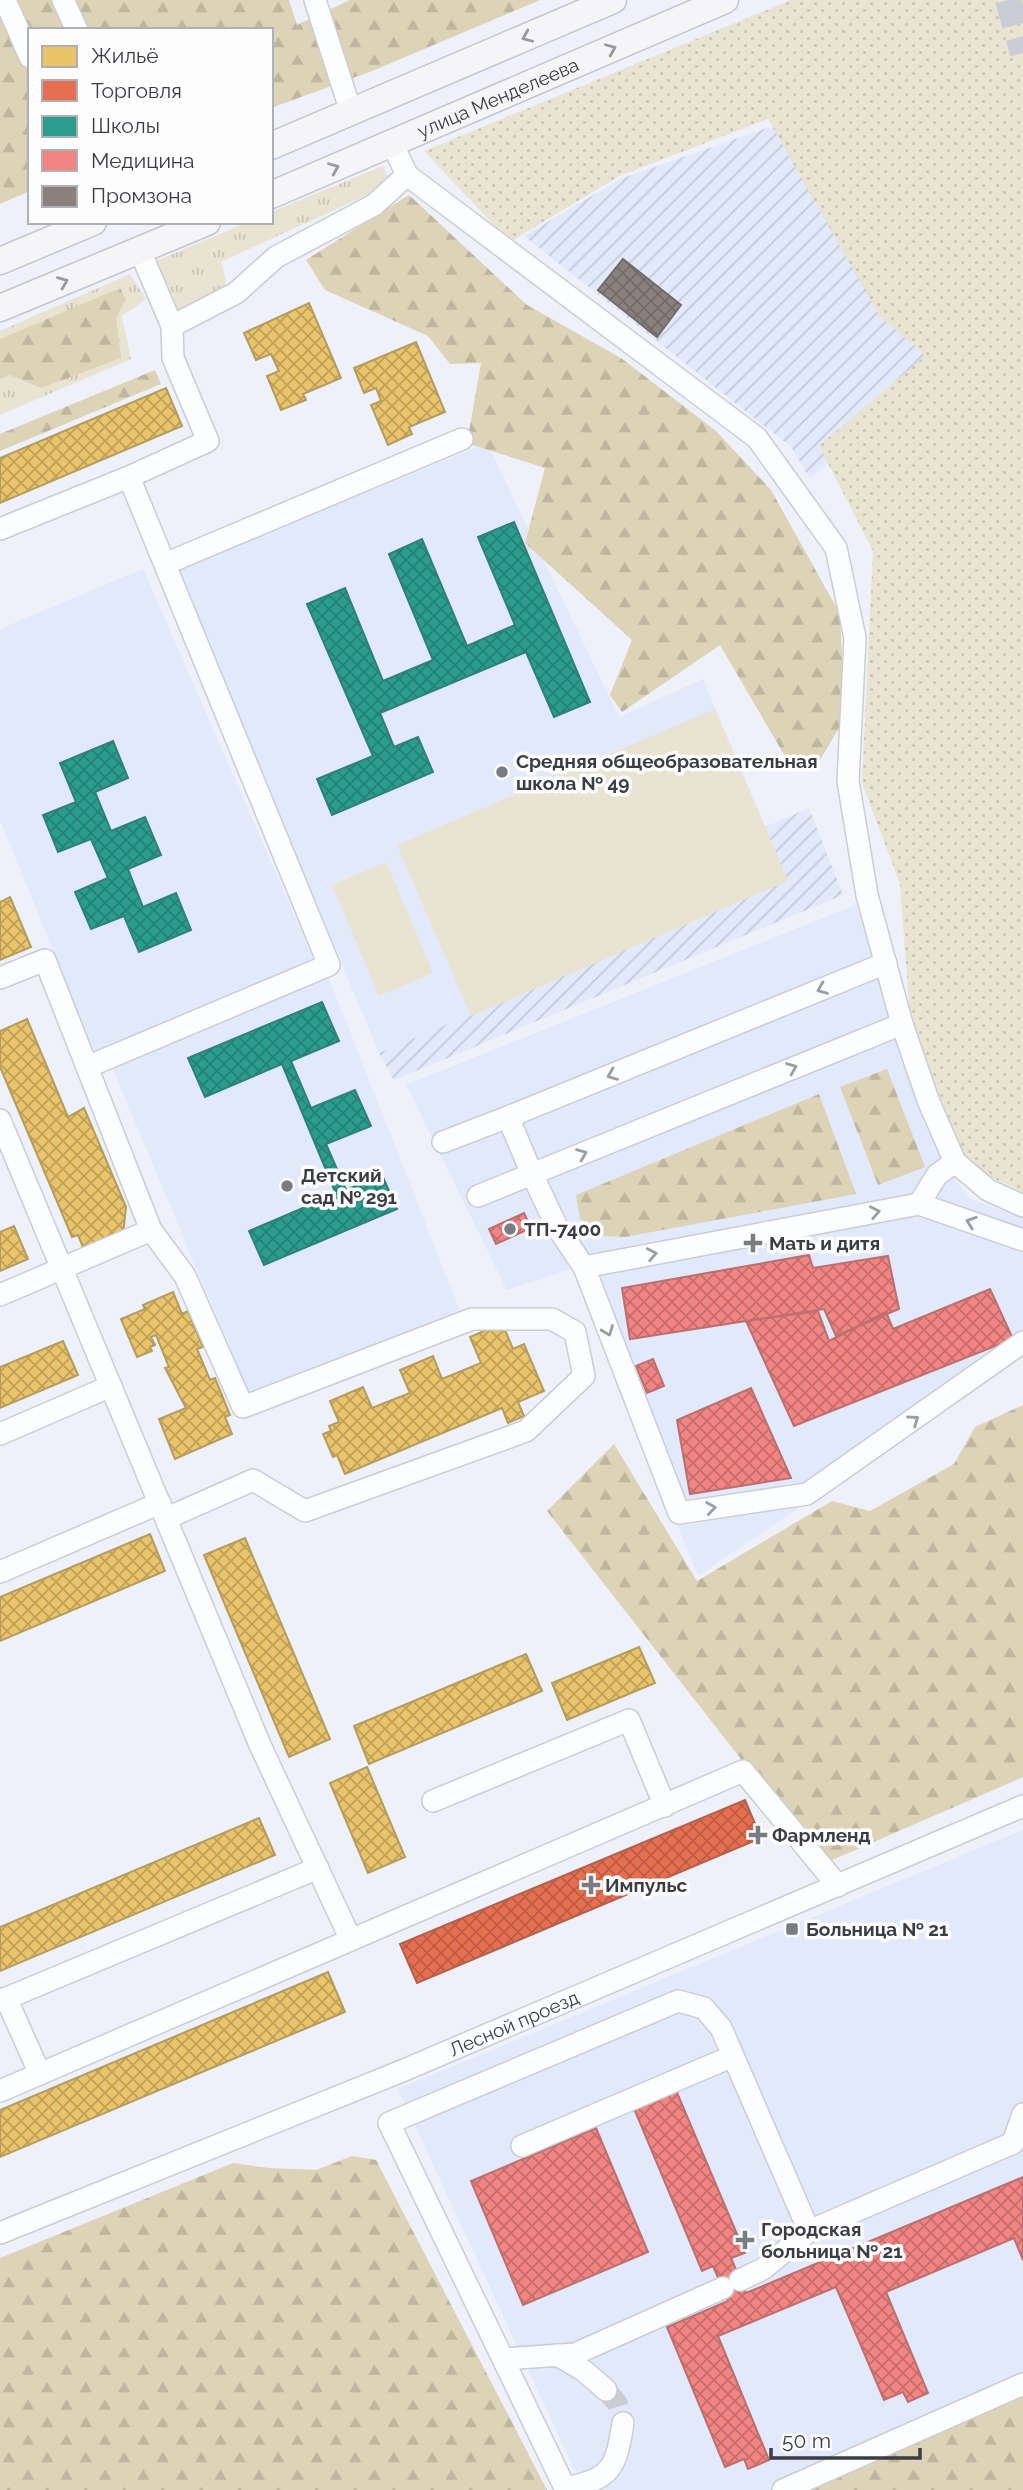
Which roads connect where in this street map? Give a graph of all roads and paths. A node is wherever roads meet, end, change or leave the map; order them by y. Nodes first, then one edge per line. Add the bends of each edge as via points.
1 (5, 0) edge
2 (63, 0) edge
3 (315, 0) edge
4 (613, 0) edge
5 (726, 0) edge
6 (76, 28) edge
7 (28, 52) edge
8 (351, 112) junction
9 (392, 143) junction
10 (273, 145) edge
11 (407, 175) junction
12 (273, 194) edge
13 (88, 224) edge
14 (202, 224) edge
15 (140, 251) junction
16 (0, 261) edge
17 (0, 308) edge
18 (172, 326) junction
19 (462, 439) dead end
20 (129, 477) junction
21 (0, 529) edge
22 (165, 564) junction
23 (886, 963) junction
24 (0, 978) edge
25 (902, 1024) junction
26 (87, 1067) junction
27 (508, 1117) junction
28 (0, 1120) edge
29 (443, 1142) dead end
30 (955, 1162) junction
31 (532, 1174) junction
32 (478, 1196) dead end
33 (919, 1204) junction
34 (1023, 1206) edge
35 (151, 1230) junction
36 (1023, 1240) edge
37 (584, 1267) junction
38 (63, 1270) junction
39 (0, 1295) edge
40 (1023, 1342) edge
41 (111, 1386) junction
42 (0, 1434) edge
43 (163, 1510) junction
44 (0, 1572) edge
45 (433, 1801) dead end
46 (665, 1806) junction
47 (1023, 1806) edge
48 (318, 1868) junction
49 (838, 1886) junction
50 (351, 1940) junction
51 (3, 2000) edge
52 (733, 2056) junction
53 (40, 2074) junction
54 (0, 2091) edge
55 (1023, 2114) edge
56 (1018, 2141) edge
57 (522, 2146) dead end
58 (809, 2231) junction
59 (0, 2233) edge
60 (557, 2355) junction
61 (503, 2359) junction
62 (1023, 2384) edge
63 (606, 2389) tunnel mouth
64 (623, 2423) tunnel mouth
65 (565, 2489) edge
66 (783, 2490) edge

1 - 7 street
2 - 6 street
3 - 8 street
4 -> 8 main road
9 -> 5 main road, улица Менделеева
8 - 10 main road
9 - 11 street
12 -> 9 main road, улица Менделеева
11 - 18 street via 373,205 276,257 236,293
11 - 23 street via 757,438 836,548 855,638 848,781 867,895
13 - 16 main road
14 - 15 main road
17 -> 15 main road
15 - 18 street
18 - 20 street via 173,358 208,441
19 - 22 street
20 - 21 street
20 - 22 street
22 - 26 street via 330,965
23 - 25 street
23 -> 27 street
24 - 26 street via 45,960
25 - 30 street
31 -> 25 street
26 - 35 street
27 - 29 street
27 - 31 street
28 - 38 street
30 - 33 street via 937,1175
30 - 34 street via 988,1190
31 - 32 street
31 - 37 street via 556,1227
36 -> 33 street
37 -> 33 street
35 - 38 street
35 - 43 street via 185,1276 243,1407 472,1319 552,1319 575,1332 584,1376 526,1431 305,1511 253,1480
37 -> 40 street via 679,1513 807,1494
38 - 39 street
38 - 41 street
41 - 42 street
41 - 43 street
43 - 44 street
43 - 48 street via 260,1745
45 - 46 street via 629,1720
46 - 49 street via 743,1771
46 - 50 street
47 - 49 street, Лесной проезд
48 - 50 street
48 - 51 street
49 - 59 street, Лесной проезд via 402,2071
50 - 53 street
51 - 53 street
52 - 57 street
52 - 58 street
52 - 61 street via 721,2028 704,2008 678,2001 389,2123
53 - 54 street
55 - 56 street
56 - 58 street
58 - 60 street via 763,2269 575,2354
60 - 61 street
60 - 63 street
61 - 65 street
62 - 66 street
64 - 65 street via 620,2447 608,2471 593,2482

